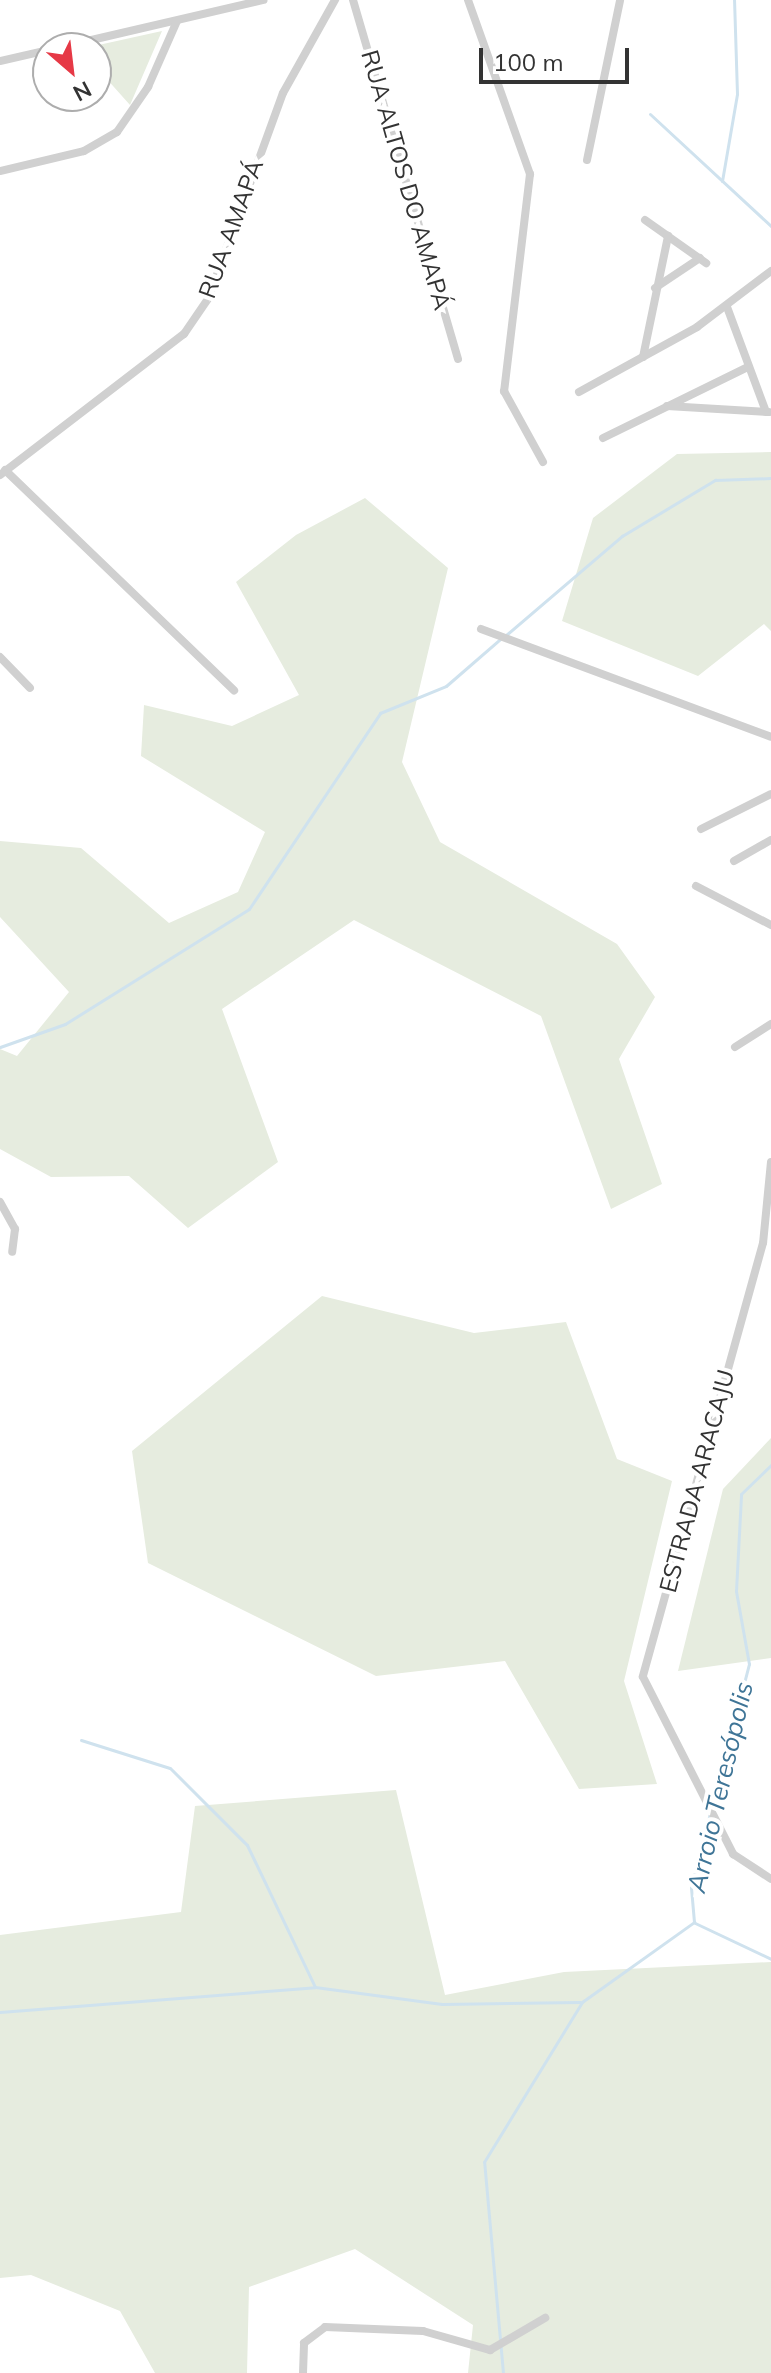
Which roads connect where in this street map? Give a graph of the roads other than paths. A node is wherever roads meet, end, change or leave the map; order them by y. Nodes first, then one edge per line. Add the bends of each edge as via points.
1 (263, 0) edge
2 (335, 0) edge
3 (353, 0) edge
4 (468, 0) edge
5 (620, 0) edge
6 (177, 21) junction
7 (112, 36) edge
8 (32, 54) edge
9 (0, 61) edge
10 (587, 160) dead end
11 (0, 171) edge
12 (645, 220) dead end
13 (668, 236) junction
14 (770, 275) edge
15 (655, 288) junction
16 (727, 307) junction
17 (643, 357) junction
18 (458, 359) dead end
19 (748, 367) junction
20 (579, 392) dead end
21 (666, 406) junction
22 (768, 412) edge
23 (603, 438) dead end
24 (543, 462) dead end
25 (3, 473) edge
26 (481, 629) dead end
27 (0, 657) edge
28 (30, 688) dead end
29 (234, 690) dead end
30 (771, 737) edge
31 (771, 794) edge
32 (701, 829) dead end
33 (771, 840) edge
34 (734, 861) dead end
35 (696, 886) dead end
36 (771, 925) edge
37 (771, 1024) edge
38 (735, 1047) dead end
39 (771, 1162) edge
40 (0, 1202) edge
41 (12, 1252) dead end
42 (771, 1879) edge
43 (545, 2318) dead end
44 (303, 2373) edge

1 - 6 street
2 - 25 street, RUA AMAPÁ via 283,93 208,299 184,334
3 - 18 street, RUA ALTOS DO AMAPÁ
4 - 24 street via 530,174 504,391
5 - 10 street
6 - 7 street
6 - 11 street via 148,87 117,132 84,151
8 - 9 street
12 - 13 street
13 - 15 street
13 - 15 street via 703,260
14 - 16 street
15 - 17 street
16 - 17 street
16 - 19 street
17 - 20 street
19 - 21 street
19 - 22 street
21 - 22 street
21 - 23 street
25 - 29 street
26 - 30 street
27 - 28 street
31 - 32 street
33 - 34 street
35 - 36 street
37 - 38 street
39 - 42 street, ESTRADA ARACAJU via 763,1243 643,1677 733,1854
40 - 41 street via 15,1229
43 - 44 street via 490,2350 423,2331 325,2327 304,2343

